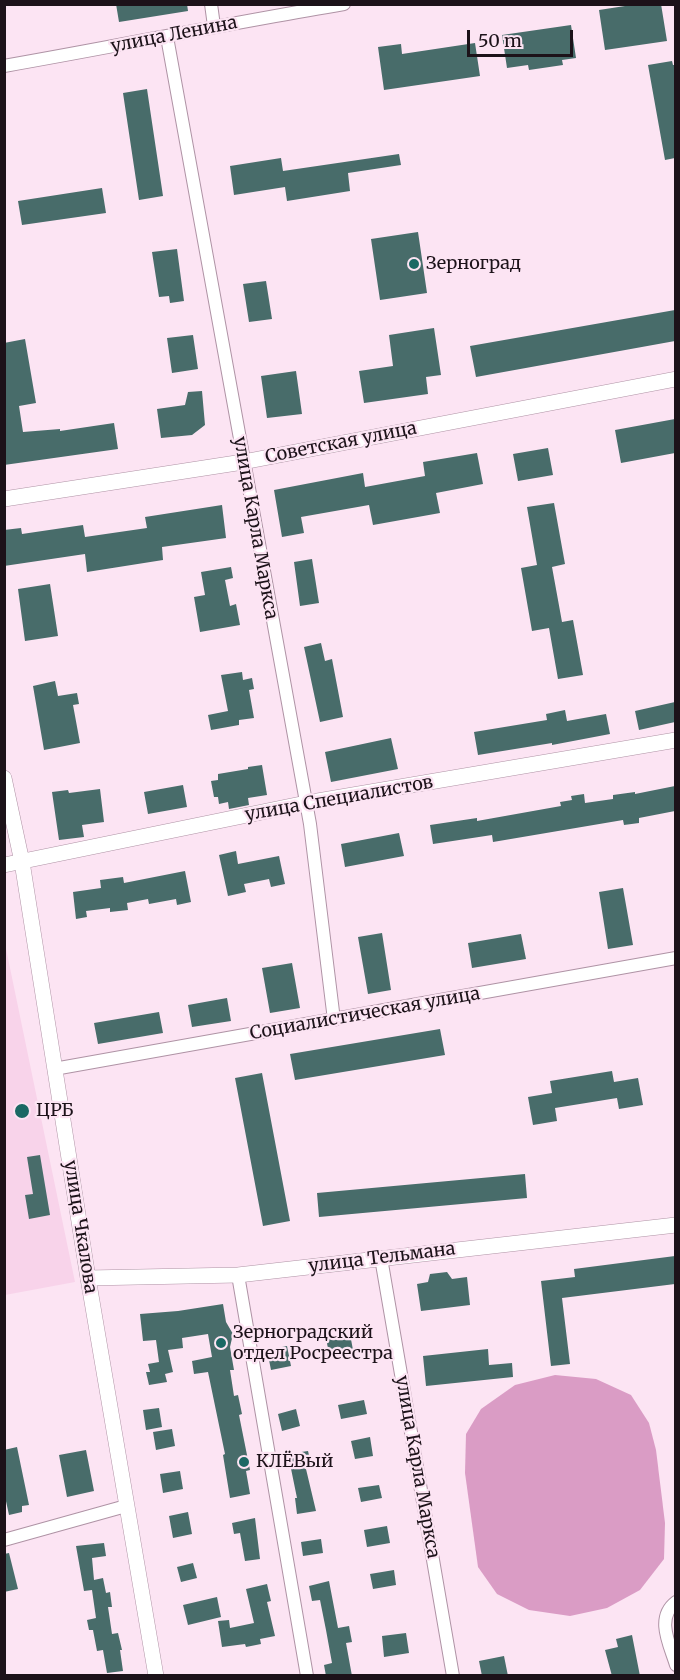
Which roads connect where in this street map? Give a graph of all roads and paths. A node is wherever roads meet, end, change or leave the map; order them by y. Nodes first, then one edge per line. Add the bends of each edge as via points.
1 (211, 4) edge
2 (344, 4) edge
3 (214, 26) junction
4 (167, 37) junction
5 (4, 66) edge
6 (675, 379) edge
7 (243, 462) junction
8 (4, 499) edge
9 (675, 741) edge
10 (4, 778) edge
11 (306, 803) junction
12 (22, 862) junction
13 (4, 865) edge
14 (675, 958) edge
15 (334, 1020) junction
16 (54, 1069) junction
17 (675, 1225) edge
18 (381, 1258) junction
19 (238, 1275) junction
20 (88, 1278) junction
21 (126, 1506) junction
22 (4, 1540) edge
23 (675, 1602) edge
24 (675, 1665) edge
25 (156, 1676) edge
26 (307, 1676) edge
27 (453, 1676) edge

1 - 3 street
2 - 3 street, улица Ленина
3 - 4 street, улица Ленина
4 - 5 street, улица Ленина
4 - 7 street, улица Карла Маркса
6 - 7 street, Советская улица
7 - 8 street, Советская улица
7 - 11 street, улица Карла Маркса
9 - 11 street, улица Специалистов
10 - 12 street, улица Чкалова
11 - 12 street, улица Специалистов
11 - 15 street, улица Карла Маркса
12 - 13 street, улица Специалистов
12 - 16 street, улица Чкалова
14 - 15 street, Социалистическая улица
15 - 16 street, Социалистическая улица
16 - 20 street, улица Чкалова
17 - 18 street, улица Тельмана
18 - 19 street, улица Тельмана
18 - 27 street, улица Карла Маркса
19 - 20 street, улица Тельмана
19 - 26 street
20 - 21 street, улица Чкалова
21 - 22 street
21 - 25 street, улица Чкалова
23 - 24 street via 663,1624

